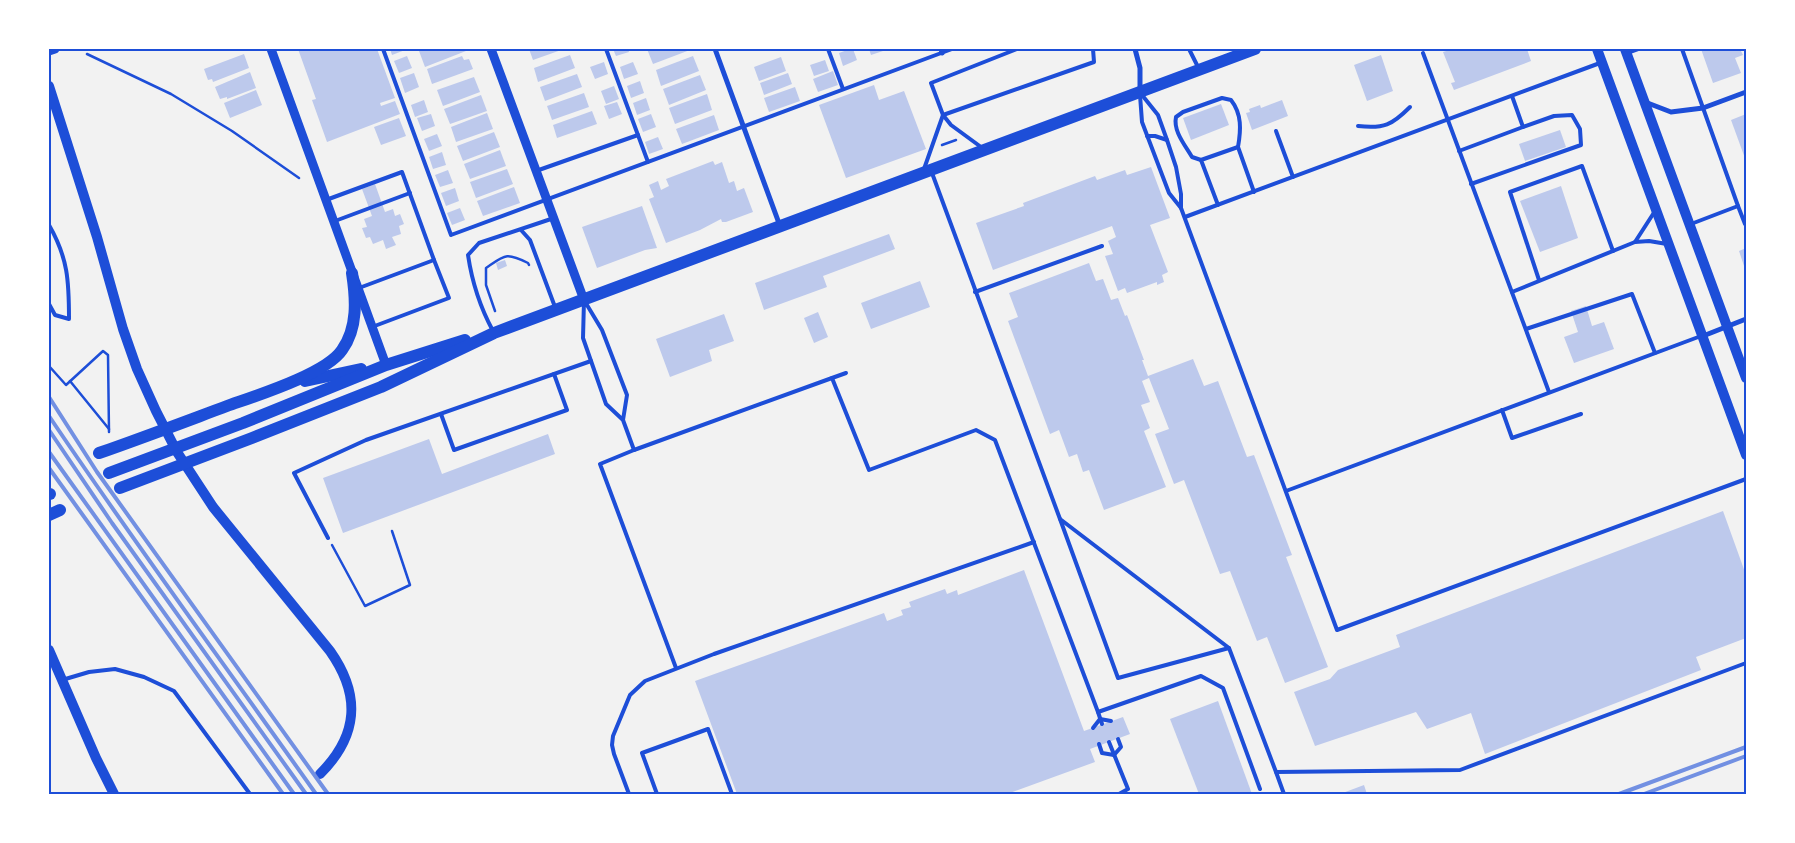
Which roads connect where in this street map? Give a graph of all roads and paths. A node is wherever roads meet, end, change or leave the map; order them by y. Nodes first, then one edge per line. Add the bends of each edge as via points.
1 (55, 49) edge
2 (271, 49) edge
3 (383, 49) edge
4 (491, 49) edge
5 (606, 49) edge
6 (715, 49) edge
7 (828, 49) edge
8 (952, 49) edge
9 (1017, 49) edge
10 (1093, 49) edge
11 (1135, 49) edge
12 (1189, 49) edge
13 (1255, 49) edge
14 (1598, 49) edge
15 (1638, 49) edge
16 (1682, 49) edge
17 (49, 51) edge
18 (941, 51) edge
19 (1626, 51) edge
20 (1422, 53) dead end
21 (87, 54) dead end
22 (1602, 62) junction
23 (1199, 70) junction
24 (49, 86) edge
25 (843, 89) junction
26 (1140, 92) junction
27 (1746, 92) edge
28 (1512, 96) junction
29 (1645, 102) junction
30 (1410, 107) dead end
31 (1703, 108) junction
32 (943, 114) junction
33 (1448, 120) junction
34 (744, 126) junction
35 (1358, 126) dead end
36 (1523, 127) junction
37 (1276, 131) dead end
38 (638, 135) junction
39 (1147, 136) junction
40 (957, 139) dead end
41 (1167, 140) junction
42 (939, 146) dead end
43 (1238, 147) junction
44 (985, 150) junction
45 (1459, 150) junction
46 (1201, 160) junction
47 (648, 162) junction
48 (536, 171) junction
49 (927, 172) junction
50 (1293, 177) junction
51 (299, 178) dead end
52 (1471, 184) junction
53 (410, 192) junction
54 (1254, 192) junction
55 (326, 200) junction
56 (547, 200) junction
57 (1218, 205) junction
58 (1738, 206) junction
59 (1181, 208) junction
60 (1656, 209) junction
61 (1185, 217) junction
62 (554, 218) junction
63 (333, 221) junction
64 (1690, 224) junction
65 (1746, 224) edge
66 (49, 225) edge
67 (780, 227) junction
68 (521, 230) junction
69 (1635, 242) junction
70 (1669, 245) junction
71 (1102, 246) dead end
72 (1613, 252) junction
73 (434, 260) junction
74 (531, 270) dead end
75 (352, 273) junction
76 (1539, 280) junction
77 (357, 288) junction
78 (974, 292) junction
79 (1512, 292) junction
80 (584, 300) junction
81 (49, 304) edge
82 (556, 310) junction
83 (494, 311) dead end
84 (1746, 319) edge
85 (372, 326) junction
86 (1727, 326) junction
87 (1526, 329) junction
88 (494, 333) junction
89 (1703, 336) junction
90 (1655, 353) junction
91 (591, 361) junction
92 (386, 365) junction
93 (49, 366) edge
94 (846, 373) dead end
95 (554, 374) junction
96 (832, 378) junction
97 (1746, 378) edge
98 (70, 381) junction
99 (269, 390) junction
100 (1549, 392) junction
101 (1502, 410) junction
102 (441, 414) junction
103 (1581, 414) dead end
104 (623, 420) junction
105 (634, 450) junction
106 (98, 453) dead end
107 (1746, 455) edge
108 (109, 473) dead end
109 (1746, 479) edge
110 (120, 488) dead end
111 (1286, 491) junction
112 (1060, 519) junction
113 (392, 531) dead end
114 (328, 538) joint
115 (1034, 542) junction
116 (1229, 648) junction
117 (49, 650) edge
118 (1746, 663) edge
119 (676, 668) junction
120 (62, 680) junction
121 (1098, 712) junction
122 (1100, 719) junction
123 (1112, 721) dead end
124 (1102, 724) dead end
125 (1093, 728) dead end
126 (1118, 739) dead end
127 (1109, 742) dead end
128 (1100, 744) dead end
129 (1114, 755) junction
130 (1276, 772) junction
131 (320, 774) dead end
132 (1260, 789) dead end
133 (114, 794) edge
134 (250, 794) edge
135 (629, 794) edge
136 (657, 794) edge
137 (732, 794) edge
138 (1119, 794) edge
139 (1284, 794) edge

1 - 17 street
2 - 55 street
3 - 56 lane via 451,235
4 - 48 street
5 - 38 lane
6 - 34 street
7 - 25 lane
8 - 18 lane
9 - 32 lane via 931,83
10 - 32 lane via 1094,62
11 - 26 street via 1140,68
12 - 23 lane
13 - 23 main road
14 - 22 main road
15 - 19 lane
16 - 31 lane
18 - 25 lane
19 - 29 main road
20 - 33 lane
21 - 51 path via 171,94 232,131
22 - 28 lane
22 - 60 main road
23 - 26 main road
24 - 131 main road via 123,329 156,411 177,452 213,507 330,651 348,681 351,715 347,734 340,750
25 - 34 lane
26 - 39 lane via 1142,122
26 - 41 lane via 1158,115
26 - 44 main road
27 - 31 street
28 - 33 lane
28 - 36 lane
29 - 31 street via 1671,112
29 - 64 main road
30 - 35 lane via 1396,121 1376,128
31 - 58 lane
32 - 44 lane via 951,125
32 - 49 lane
33 - 45 lane
33 - 50 lane
34 - 47 lane
34 - 67 street
36 - 45 lane
36 - 52 lane via 1554,116 1572,116 1580,129 1581,145
37 - 50 lane
38 - 47 lane
38 - 48 lane
39 - 41 lane
39 - 59 lane via 1169,194
40 - 42 path
41 - 59 lane via 1176,167
43 - 46 lane
43 - 46 lane via 1241,134 1239,112 1231,100 1222,98 1176,117 1175,124 1181,139 1192,157
43 - 54 lane
44 - 49 main road
45 - 52 lane
46 - 57 lane
47 - 56 lane
48 - 56 street
49 - 67 main road
49 - 78 lane
50 - 54 lane
52 - 79 lane
53 - 55 lane via 402,172
53 - 63 lane
53 - 73 lane
54 - 57 lane
55 - 63 street
56 - 62 street
57 - 61 lane
58 - 64 lane
58 - 65 lane
59 - 61 lane
60 - 69 lane
60 - 70 main road
61 - 111 lane
62 - 68 lane
62 - 80 street
63 - 75 street
64 - 86 main road
66 - 81 lane via 59,243 69,281 69,319 55,315
67 - 80 main road
68 - 82 lane via 530,240
68 - 88 lane via 479,244 468,255 480,306
69 - 70 lane
69 - 72 lane
70 - 89 main road
71 - 78 lane
72 - 76 lane
72 - 76 lane via 1582,166 1510,192
73 - 77 lane
73 - 85 lane via 449,298
74 - 83 path via 528,263 514,256 503,256 486,268 486,285
75 - 77 street
75 - 99 main road via 354,315 350,336 342,352 329,363
76 - 79 lane
77 - 85 street
78 - 112 lane
79 - 87 lane
80 - 82 main road
80 - 91 lane via 583,338
80 - 104 lane via 602,330 627,394
82 - 88 main road
84 - 86 street
85 - 92 street
86 - 89 street
86 - 97 main road
87 - 90 lane via 1632,294
87 - 100 lane
88 - 92 main road
88 - 110 main road via 381,387
89 - 90 lane
89 - 107 main road
90 - 100 lane
91 - 95 lane
91 - 104 lane via 606,404
92 - 99 main road via 327,375
92 - 108 main road
93 - 98 path via 66,385
94 - 96 lane
95 - 102 lane
95 - 102 lane via 567,410 454,450
96 - 105 lane
96 - 115 lane via 869,470 976,430 995,440
98 - 98 path via 109,430 108,355 102,350
99 - 106 main road
100 - 101 lane
101 - 103 lane via 1512,438
101 - 111 lane
102 - 114 lane via 366,440 294,473
104 - 105 lane
105 - 119 lane via 600,464
109 - 111 lane via 1337,630
112 - 116 lane
112 - 116 lane via 1118,678
113 - 114 path via 410,585 365,606
115 - 119 lane
115 - 121 lane
116 - 130 lane
117 - 120 main road
118 - 130 lane via 1460,770
119 - 135 lane via 637,687 630,695 613,736 614,754
120 - 133 main road
120 - 134 lane via 115,669 144,677 174,691
121 - 122 lane
121 - 132 lane via 1201,676 1224,688
122 - 123 lane
122 - 124 lane
122 - 125 lane
126 - 129 lane via 1121,747
127 - 129 lane
128 - 129 lane via 1102,753
129 - 138 lane via 1128,789
130 - 139 lane
136 - 137 lane via 642,753 708,729

